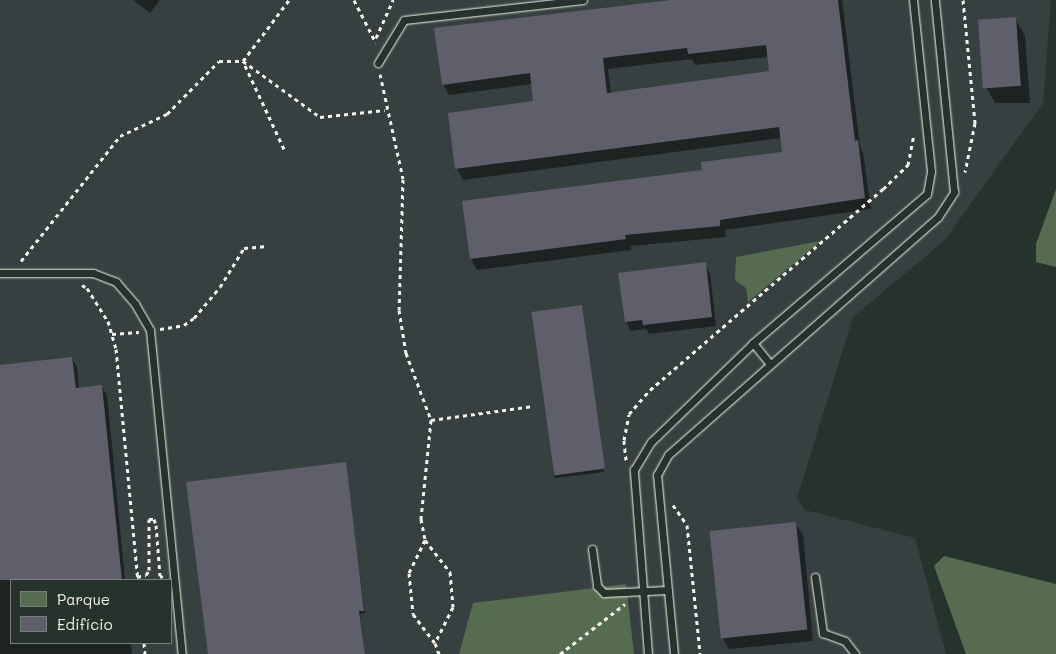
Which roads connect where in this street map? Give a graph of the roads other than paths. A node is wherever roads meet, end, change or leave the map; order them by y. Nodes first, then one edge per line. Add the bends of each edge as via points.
1 (583, 0) edge
2 (913, 0) edge
3 (935, 0) edge
4 (378, 63) road end
5 (0, 273) edge
6 (753, 344) junction
7 (770, 364) junction
8 (592, 549) dead end
9 (815, 577) dead end
10 (642, 590) junction
11 (667, 590) junction
12 (182, 654) edge
13 (648, 654) edge
14 (674, 654) edge
15 (855, 654) edge

1 - 4 lane via 404,20
2 - 6 lane via 931,171 927,194
3 - 7 lane via 954,192 938,217
5 - 12 lane via 92,273 116,282 135,304 150,330
6 - 7 lane
6 - 10 lane via 652,442 634,470
7 - 11 lane via 668,455 657,475
8 - 10 lane via 597,586 604,593
9 - 15 lane via 823,633 845,641
10 - 11 lane
10 - 13 lane
11 - 14 lane

